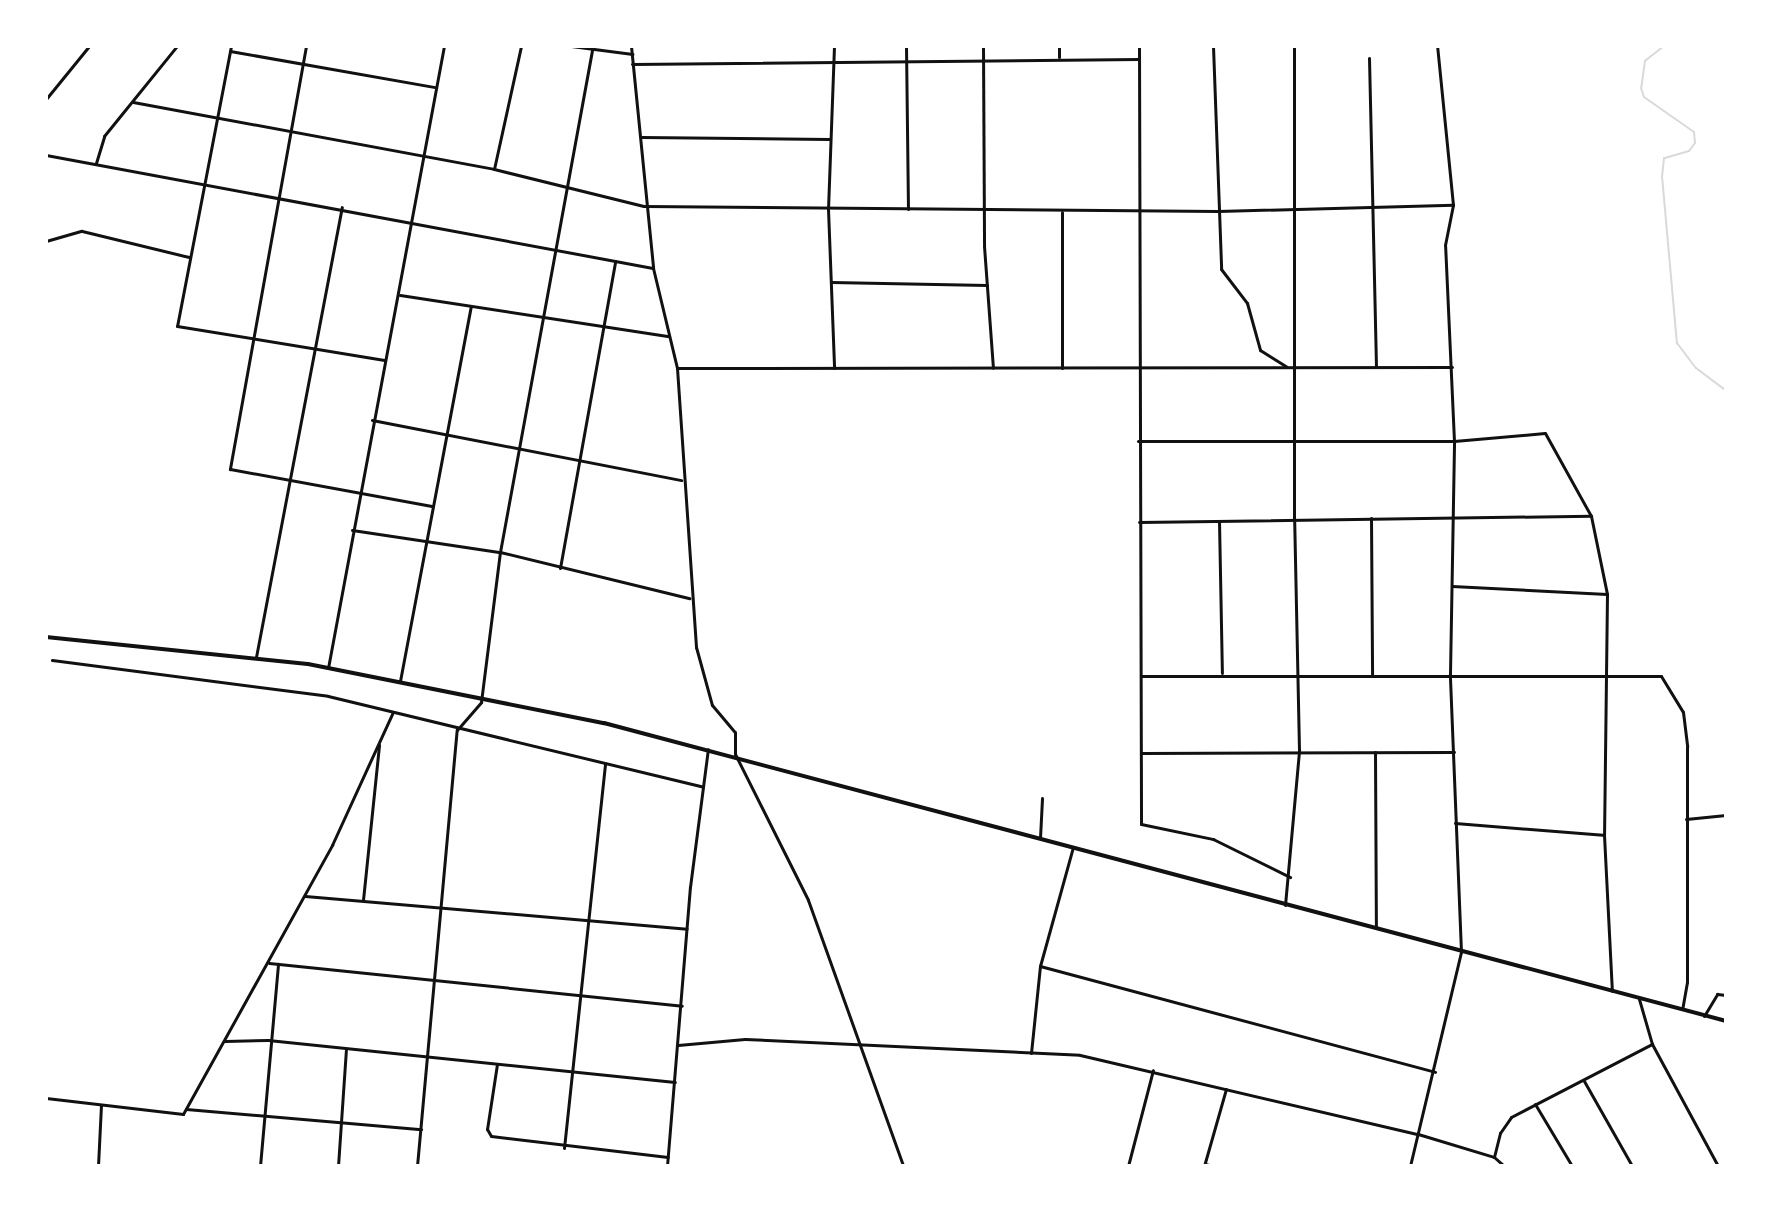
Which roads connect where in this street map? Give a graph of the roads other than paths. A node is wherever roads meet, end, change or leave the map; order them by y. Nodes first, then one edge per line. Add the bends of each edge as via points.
1 (89, 46) edge
2 (177, 46) edge
3 (306, 46) edge
4 (444, 46) edge
5 (521, 46) edge
6 (571, 46) edge
7 (631, 46) edge
8 (834, 46) edge
9 (906, 46) edge
10 (983, 46) edge
11 (1059, 46) edge
12 (1139, 46) edge
13 (1213, 46) edge
14 (1294, 46) edge
15 (1437, 46) edge
16 (230, 48) edge
17 (592, 50) junction
18 (632, 54) junction
19 (983, 57) junction
20 (1059, 57) junction
21 (1369, 58) dead end
22 (906, 59) junction
23 (1139, 59) junction
24 (833, 62) junction
25 (303, 63) junction
26 (632, 64) junction
27 (436, 87) junction
28 (46, 99) edge
29 (133, 102) junction
30 (217, 120) junction
31 (291, 133) junction
32 (641, 137) junction
33 (829, 139) junction
34 (46, 155) edge
35 (422, 156) junction
36 (95, 165) junction
37 (494, 169) junction
38 (207, 181) junction
39 (568, 186) junction
40 (278, 194) junction
41 (1453, 205) junction
42 (644, 206) junction
43 (342, 207) junction
44 (1372, 208) junction
45 (828, 209) junction
46 (908, 209) junction
47 (983, 209) junction
48 (1062, 210) junction
49 (1139, 210) junction
50 (1296, 210) junction
51 (1218, 211) junction
52 (412, 221) junction
53 (46, 241) edge
54 (555, 249) junction
55 (189, 257) junction
56 (615, 261) junction
57 (653, 268) junction
58 (831, 282) junction
59 (987, 285) junction
60 (398, 294) junction
61 (471, 307) junction
62 (541, 316) junction
63 (604, 326) junction
64 (669, 336) junction
65 (252, 340) junction
66 (314, 350) junction
67 (385, 360) junction
68 (1290, 367) junction
69 (1296, 367) junction
70 (1376, 367) junction
71 (1452, 367) junction
72 (677, 368) junction
73 (834, 368) junction
74 (993, 368) junction
75 (1062, 368) junction
76 (1138, 368) junction
77 (372, 420) junction
78 (443, 435) junction
79 (1297, 440) junction
80 (1138, 441) junction
81 (1454, 441) junction
82 (519, 448) junction
83 (579, 459) junction
84 (681, 480) junction
85 (289, 481) junction
86 (358, 491) junction
87 (432, 506) junction
88 (1591, 516) junction
89 (1371, 517) junction
90 (1294, 519) junction
91 (1453, 519) junction
92 (1219, 520) junction
93 (1138, 522) junction
94 (350, 530) junction
95 (426, 539) junction
96 (500, 552) junction
97 (560, 568) junction
98 (1452, 586) junction
99 (1607, 594) junction
100 (689, 598) junction
101 (46, 637) edge
102 (256, 657) junction
103 (52, 660) dead end
104 (328, 668) junction
105 (1222, 673) junction
106 (1372, 674) junction
107 (1450, 674) junction
108 (1609, 674) junction
109 (1141, 676) junction
110 (1298, 676) junction
111 (400, 681) junction
112 (482, 696) junction
113 (393, 712) junction
114 (457, 730) junction
115 (380, 741) junction
116 (708, 749) junction
117 (1299, 750) junction
118 (1375, 752) junction
119 (1454, 752) junction
120 (1141, 753) junction
121 (735, 754) junction
122 (605, 763) junction
123 (701, 786) junction
124 (1042, 798) dead end
125 (1726, 815) edge
126 (1686, 819) junction
127 (1455, 823) junction
128 (1604, 835) junction
129 (1040, 838) junction
130 (1073, 847) junction
131 (1290, 877) junction
132 (305, 896) junction
133 (363, 900) junction
134 (1285, 905) junction
135 (439, 906) junction
136 (589, 920) junction
137 (687, 929) junction
138 (1376, 929) junction
139 (1461, 952) junction
140 (269, 963) junction
141 (278, 964) junction
142 (1040, 966) junction
143 (431, 983) junction
144 (1612, 991) junction
145 (1726, 995) edge
146 (581, 997) junction
147 (1639, 999) junction
148 (682, 1006) junction
149 (1682, 1010) junction
150 (1704, 1016) junction
151 (1726, 1021) edge
152 (268, 1040) junction
153 (224, 1041) junction
154 (1652, 1044) junction
155 (678, 1045) junction
156 (861, 1047) junction
157 (346, 1049) junction
158 (1031, 1053) junction
159 (426, 1054) junction
160 (497, 1064) junction
161 (1153, 1070) junction
162 (1435, 1072) junction
163 (574, 1073) junction
164 (1584, 1081) junction
165 (675, 1082) junction
166 (1227, 1088) junction
167 (46, 1098) edge
168 (1535, 1104) junction
169 (101, 1105) junction
170 (186, 1109) junction
171 (264, 1116) junction
172 (341, 1123) junction
173 (421, 1129) junction
174 (1418, 1134) junction
175 (564, 1148) junction
176 (668, 1157) junction
177 (1494, 1157) junction
178 (1205, 1165) edge
179 (98, 1166) edge
180 (260, 1166) edge
181 (338, 1166) edge
182 (417, 1166) edge
183 (667, 1166) edge
184 (903, 1166) edge
185 (1128, 1166) edge
186 (1213, 1166) edge
187 (1410, 1166) edge
188 (1504, 1166) edge
189 (1572, 1166) edge
190 (1632, 1166) edge
191 (1718, 1166) edge

1 - 28 street
2 - 29 street
3 - 25 street
4 - 27 street
5 - 37 street
6 - 17 street
7 - 18 street
8 - 24 street
9 - 22 street
10 - 19 street
11 - 20 street
12 - 23 street
13 - 51 street
14 - 50 street
15 - 41 street
16 - 25 street
16 - 30 street
17 - 18 street
17 - 39 street
18 - 26 street
19 - 20 street
19 - 22 street
19 - 47 street
20 - 23 street
21 - 44 street
22 - 24 street
22 - 46 street
23 - 49 street
24 - 26 street
24 - 33 street
25 - 27 street
25 - 31 street
26 - 32 street
27 - 35 street
29 - 30 street
29 - 36 street via 104,136
30 - 31 street
30 - 38 street
31 - 35 street
31 - 40 street
32 - 33 street
32 - 42 street
33 - 45 street
34 - 36 street
35 - 37 street
35 - 52 street
36 - 38 street
37 - 39 street
38 - 40 street
38 - 55 street
39 - 42 street
39 - 54 street
40 - 43 street
40 - 65 street
41 - 44 street
41 - 71 street via 1445,245
42 - 45 street
42 - 57 street
43 - 52 street
43 - 66 street
44 - 50 street
44 - 70 street
45 - 46 street
45 - 58 street
46 - 47 street
47 - 48 street
47 - 59 street
48 - 49 street
48 - 75 street
49 - 51 street
49 - 76 street
50 - 51 street
50 - 69 street
51 - 68 street via 1224,277 1247,303 1260,350
52 - 54 street
52 - 60 street
53 - 55 street via 82,231
54 - 56 street
54 - 62 street
55 - 65 street via 177,326
56 - 57 street
56 - 63 street
57 - 64 street
58 - 59 street
58 - 73 street
59 - 74 street
60 - 61 street
60 - 67 street
61 - 62 street
61 - 78 street
62 - 63 street
62 - 82 street
63 - 64 street
63 - 83 street
64 - 72 street
65 - 66 street
65 - 85 street via 230,469
66 - 67 street
66 - 85 street
67 - 77 street
68 - 69 street
68 - 76 street
69 - 70 street
69 - 79 street
70 - 71 street
71 - 81 street
72 - 73 street
72 - 84 street
73 - 74 street
74 - 75 street
75 - 76 street
76 - 80 street
77 - 78 street
77 - 86 street
78 - 82 street
78 - 87 street
79 - 80 street
79 - 81 street
79 - 90 street
80 - 93 street
81 - 88 street via 1545,433
81 - 91 street
82 - 83 street
82 - 96 street
83 - 84 street
83 - 97 street
84 - 100 street
85 - 86 street
85 - 102 street
86 - 87 street
86 - 94 street
87 - 95 street
88 - 91 street
88 - 99 street
89 - 90 street
89 - 91 street
89 - 106 street
90 - 92 street
90 - 110 street
91 - 98 street
92 - 93 street
92 - 105 street
93 - 109 street
94 - 95 street
94 - 104 street
95 - 96 street
95 - 111 street
96 - 97 street
96 - 112 street
97 - 100 street
98 - 99 street
98 - 107 street
99 - 108 street
100 - 121 street via 712,705 735,732
101 - 102 main road
102 - 104 main road
103 - 113 street via 328,696
104 - 111 main road
105 - 109 street
105 - 110 street
106 - 107 street
106 - 110 street
107 - 108 street
107 - 119 street
108 - 126 street via 1661,676 1675,695 1687,747
108 - 128 street
109 - 120 street
110 - 117 street
111 - 112 main road
112 - 114 street
112 - 116 main road
113 - 114 street
113 - 115 street
114 - 122 street
114 - 135 street
115 - 132 street
115 - 133 street
116 - 121 main road
116 - 123 street
117 - 118 street
117 - 120 street
117 - 131 street
118 - 119 street
118 - 138 street
119 - 127 street
120 - 131 street via 1141,824 1213,839
121 - 129 main road
121 - 156 street via 808,900
122 - 123 street
122 - 136 street
123 - 137 street
124 - 129 street
125 - 126 street
126 - 149 street via 1687,982
127 - 128 street
127 - 139 street
128 - 144 street
129 - 130 main road
130 - 134 main road
130 - 142 street
131 - 134 street
132 - 133 street
132 - 140 street
133 - 135 street
134 - 138 main road
135 - 136 street
135 - 143 street
136 - 137 street
136 - 146 street
137 - 148 street
138 - 139 main road
139 - 144 main road
139 - 162 street
140 - 141 street
140 - 153 street
141 - 143 street
141 - 152 street
142 - 158 street
142 - 162 street
143 - 146 street
143 - 159 street
144 - 147 main road
145 - 150 street via 1717,994
146 - 148 street
146 - 163 street
147 - 149 main road
147 - 154 street
148 - 155 street
149 - 150 main road
150 - 151 main road
152 - 153 street
152 - 157 street
152 - 171 street
153 - 170 street
154 - 164 street
154 - 191 street
155 - 156 street via 745,1039
155 - 165 street
156 - 158 street
156 - 184 street
157 - 159 street
157 - 172 street
158 - 161 street via 1080,1055
159 - 160 street
159 - 173 street
160 - 163 street
160 - 175 street via 488,1134
161 - 166 street
161 - 185 street
162 - 174 street
163 - 165 street
163 - 175 street
164 - 168 street
164 - 190 street
165 - 176 street
166 - 174 street
166 - 178 street
167 - 169 street
168 - 177 street via 1511,1117
168 - 189 street
169 - 170 street via 177,1115
169 - 179 street
170 - 171 street
171 - 172 street
171 - 180 street
172 - 173 street
172 - 181 street
173 - 182 street
174 - 177 street
174 - 187 street
175 - 176 street
176 - 183 street
177 - 188 street
178 - 186 street

